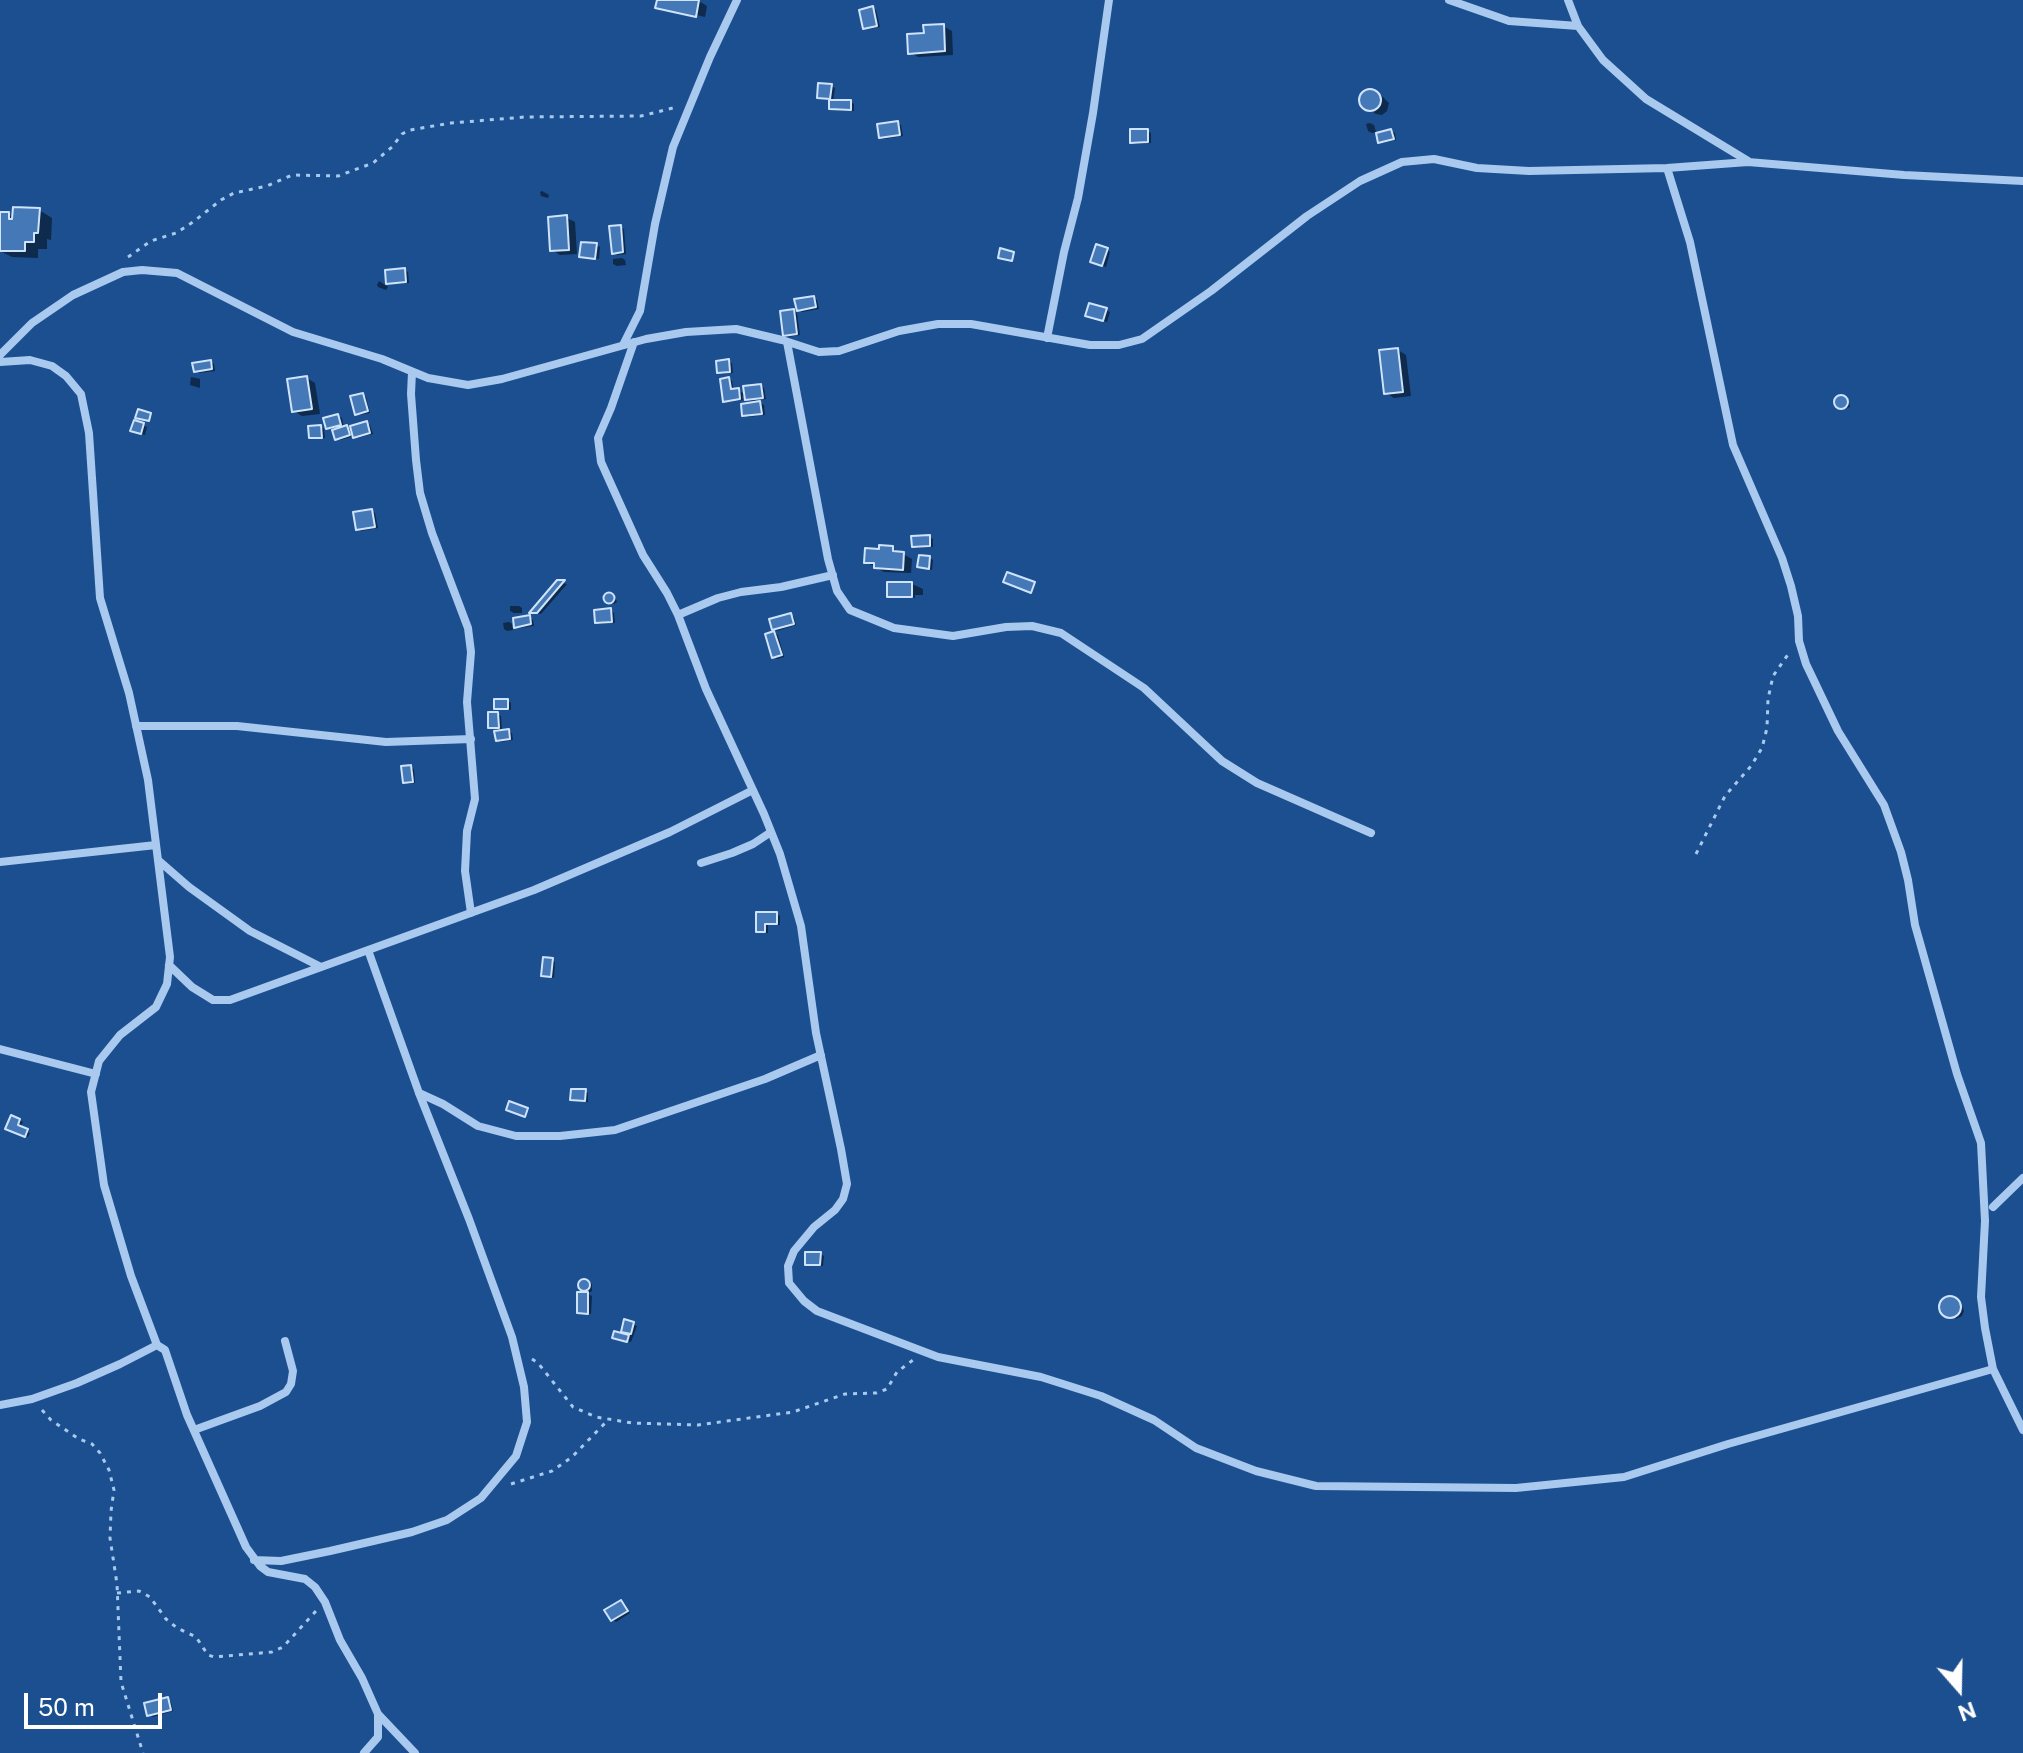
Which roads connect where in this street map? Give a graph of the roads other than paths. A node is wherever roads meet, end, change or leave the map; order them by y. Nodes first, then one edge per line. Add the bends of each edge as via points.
1 (737, 0) edge
2 (1109, 0) edge
3 (1449, 0) edge
4 (1568, 0) edge
5 (1578, 26) junction
6 (1748, 162) junction
7 (1667, 168) junction
8 (2023, 181) edge
9 (1047, 338) junction
10 (634, 342) junction
11 (787, 342) junction
12 (623, 345) junction
13 (0, 355) edge
14 (0, 362) edge
15 (412, 372) junction
16 (833, 575) junction
17 (678, 615) junction
18 (136, 726) junction
19 (471, 739) junction
20 (753, 790) junction
21 (771, 832) junction
22 (1371, 833) dead end
23 (156, 845) junction
24 (157, 859) junction
25 (0, 862) edge
26 (701, 863) dead end
27 (471, 913) junction
28 (368, 950) junction
29 (169, 965) junction
30 (321, 967) junction
31 (0, 1049) edge
32 (821, 1055) junction
33 (96, 1074) junction
34 (419, 1093) junction
35 (2023, 1178) edge
36 (1993, 1207) dead end
37 (285, 1341) dead end
38 (157, 1345) junction
39 (1993, 1369) junction
40 (0, 1405) edge
41 (194, 1430) junction
42 (2023, 1430) edge
43 (254, 1560) junction
44 (378, 1714) junction
45 (364, 1753) edge
46 (415, 1753) edge

1 - 12 street via 673,147 640,311
2 - 9 street via 1078,198
3 - 5 street via 1509,21
4 - 5 street
5 - 6 street via 1603,60 1646,99
6 - 7 street
6 - 8 street
7 - 9 street via 1529,171 1434,159 1402,162 1360,181 1307,216 1142,339 1090,345
7 - 39 street via 1690,242 1733,445 1782,558 1806,664 1838,731 1884,805 1901,852 1915,925 1981,1143 1981,1297
9 - 11 street via 971,324 938,324 839,351 819,352
10 - 11 street via 736,329
10 - 12 street
10 - 17 street via 598,438 601,462 643,555
11 - 16 street
12 - 15 street via 468,385
13 - 15 street via 32,323 73,295 123,272 142,270 177,273 293,332
14 - 18 street via 30,360 52,366 81,394 89,433 100,598
15 - 19 street via 420,493 468,628
16 - 17 street via 741,592
16 - 22 street via 850,610 894,628 953,636 1032,626 1061,633 1144,688 1222,761 1257,783
17 - 20 street
18 - 19 street via 237,726 386,742
18 - 23 street
19 - 27 street via 475,799 465,871
20 - 21 street
20 - 27 street via 670,832
21 - 26 street
21 - 32 street via 801,926
23 - 24 street
23 - 25 street
24 - 29 street
24 - 30 street via 250,931
27 - 28 street
28 - 30 street
28 - 34 street
29 - 30 street via 213,1000 230,1000
29 - 33 street via 156,1007 120,1035 99,1061
31 - 33 street
32 - 34 street via 615,1130 560,1136 516,1136 478,1126
32 - 39 street via 847,1184 843,1199 794,1251 788,1266 789,1283 804,1301 817,1311 929,1354 1041,1377 1101,1396 1154,1420 1196,1448 1256,1471 1316,1486 1432,1488 1516,1488 1624,1477
33 - 38 street via 91,1092 104,1185
34 - 43 street via 514,1344 527,1422 516,1456 481,1498 447,1520 281,1561
35 - 36 street
37 - 41 street via 293,1371 286,1392
38 - 40 street via 32,1399
38 - 41 street via 165,1350
39 - 42 street
41 - 43 street
43 - 44 street via 268,1572 305,1579 315,1587
44 - 45 street via 378,1737
44 - 46 street

